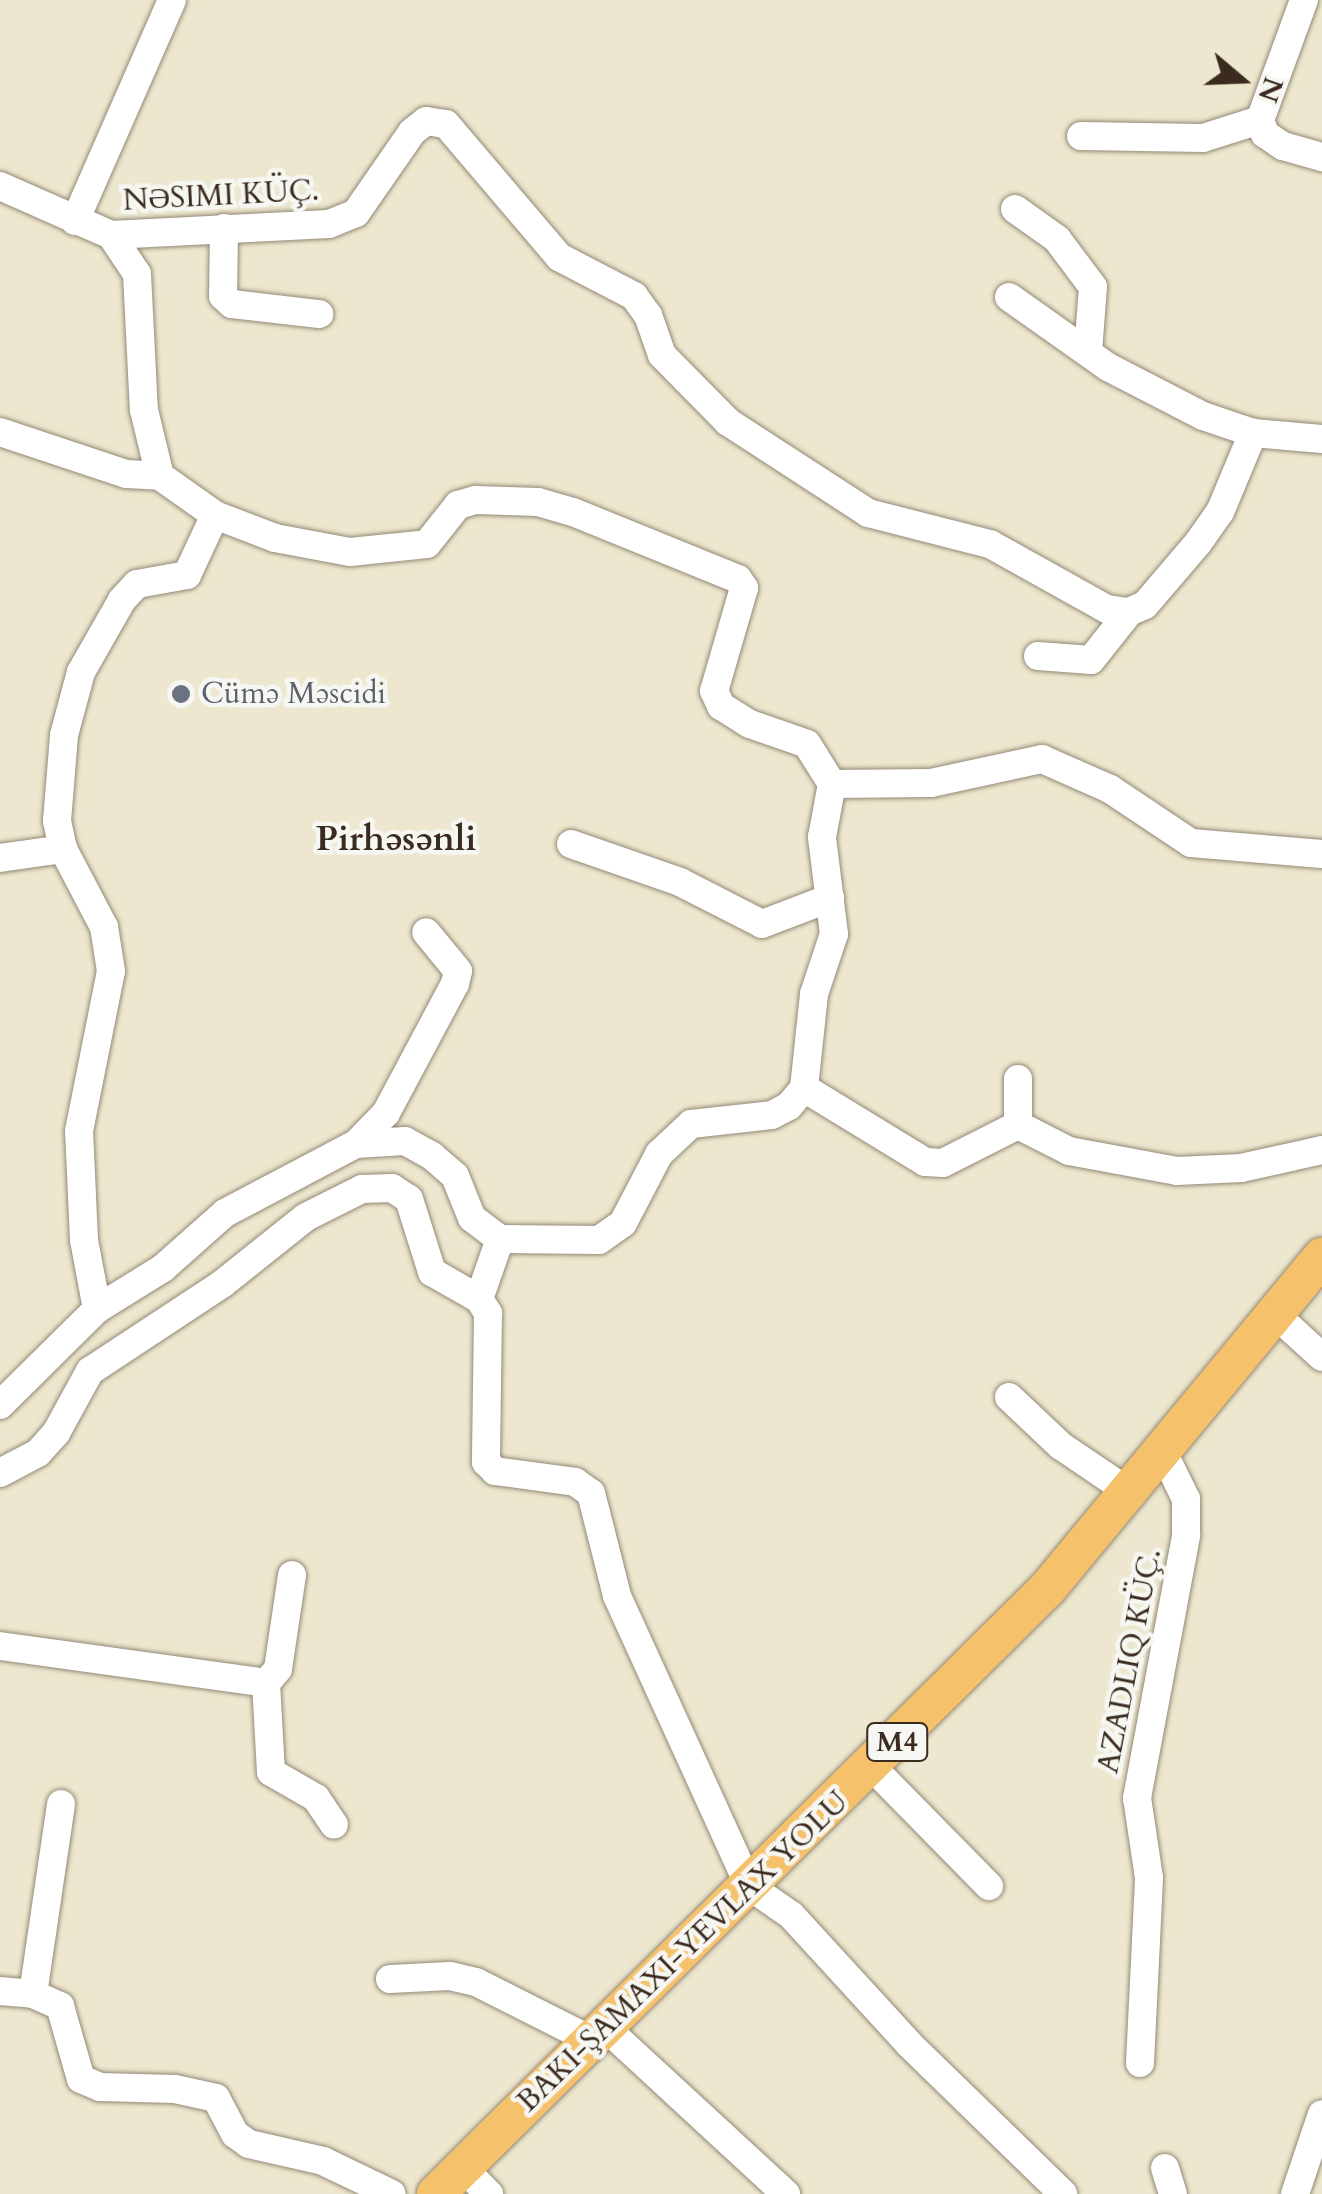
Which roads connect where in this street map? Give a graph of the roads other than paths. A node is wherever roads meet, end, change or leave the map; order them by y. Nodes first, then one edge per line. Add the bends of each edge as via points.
1 (172, 0) edge
2 (1304, 0) edge
3 (1260, 120) junction
4 (1082, 136) dead end
5 (1322, 157) edge
6 (0, 186) edge
7 (1015, 209) dead end
8 (75, 221) junction
9 (224, 228) junction
10 (111, 235) junction
11 (1009, 296) dead end
12 (320, 314) dead end
13 (1088, 352) junction
14 (0, 432) edge
15 (1253, 433) junction
16 (1322, 439) edge
17 (160, 476) junction
18 (215, 515) junction
19 (1129, 612) junction
20 (1038, 656) dead end
21 (832, 784) junction
22 (571, 844) dead end
23 (62, 849) junction
24 (1322, 854) edge
25 (0, 858) edge
26 (830, 898) junction
27 (426, 932) dead end
28 (1018, 1080) dead end
29 (804, 1088) junction
30 (1018, 1125) junction
31 (356, 1144) junction
32 (1322, 1150) edge
33 (500, 1239) junction
34 (1321, 1261) edge
35 (478, 1299) junction
36 (97, 1308) junction
37 (1276, 1315) junction
38 (1322, 1357) edge
39 (1009, 1397) dead end
40 (0, 1406) edge
41 (1164, 1454) junction
42 (0, 1473) edge
43 (1132, 1494) junction
44 (292, 1576) dead end
45 (0, 1646) edge
46 (266, 1683) junction
47 (872, 1767) junction
48 (61, 1804) dead end
49 (334, 1824) dead end
50 (749, 1886) junction
51 (989, 1886) dead end
52 (390, 1980) dead end
53 (0, 1991) edge
54 (33, 1994) junction
55 (599, 2034) junction
56 (1140, 2063) dead end
57 (1322, 2114) edge
58 (463, 2185) edge
59 (392, 2194) edge
60 (786, 2194) edge
61 (1063, 2194) edge
62 (1295, 2194) edge

1 - 8 street
2 - 3 street
3 - 4 street via 1203,138
3 - 5 street via 1265,134 1283,146
6 - 8 street, NƏSIMI KÜÇ.
7 - 13 street via 1057,239 1093,287
8 - 10 street, NƏSIMI KÜÇ.
9 - 10 street, NƏSIMI KÜÇ.
9 - 12 street via 223,296 232,304
9 - 19 street, NƏSIMI KÜÇ. via 329,224 356,213 412,132 426,122 446,124 559,256 634,296 662,355 728,422 868,513 990,544 1107,609
10 - 17 street via 137,274 144,410
11 - 13 street
13 - 15 street via 1202,416
14 - 17 street via 126,474
15 - 16 street
15 - 19 street via 1220,512 1145,605
17 - 18 street
18 - 21 street via 275,538 350,552 428,544 458,505 476,500 538,502 738,579 744,588 714,691 721,706 750,724 807,744
18 - 23 street via 186,575 136,584 96,638 64,735 56,789
19 - 20 street via 1090,660
21 - 24 street via 931,783 1042,759 1110,789 1191,844
21 - 26 street via 822,837
22 - 26 street via 680,882 762,924
23 - 25 street
23 - 36 street via 104,927 111,971 79,1131 84,1240
26 - 29 street via 834,934 814,994
27 - 31 street via 458,971 455,984 406,1081
28 - 30 street
29 - 30 street via 924,1162 942,1163
29 - 33 street via 772,1115 691,1124 659,1154 614,1235
30 - 32 street via 1069,1151 1177,1171 1241,1168
31 - 33 street via 405,1141 432,1156 454,1176 472,1218
31 - 36 street via 225,1213 163,1268
33 - 35 street
34 - 37 highway, M4
35 - 42 street via 432,1272 409,1200 392,1188 362,1189 306,1216 222,1284 90,1371 38,1453
35 - 50 street via 490,1332 486,1462 495,1471 575,1482 590,1492 617,1596
36 - 40 street
37 - 38 street
37 - 41 highway, M4
39 - 43 street via 1060,1446
41 - 43 highway, M4
41 - 56 street via 1186,1499 1186,1535 1137,1798 1149,1878
43 - 47 highway, M4
44 - 46 street via 278,1669
45 - 46 street
46 - 49 street via 270,1772 316,1798
47 - 50 highway, M4
47 - 51 street
48 - 54 street
50 - 55 highway, M4
50 - 61 street via 791,1915 909,2044
52 - 55 street via 450,1976 476,1982
53 - 54 street
54 - 59 street via 60,2006 81,2079 100,2087 175,2089 216,2098 235,2134 250,2144 324,2161
55 - 58 highway, M4
55 - 60 street
57 - 62 street

